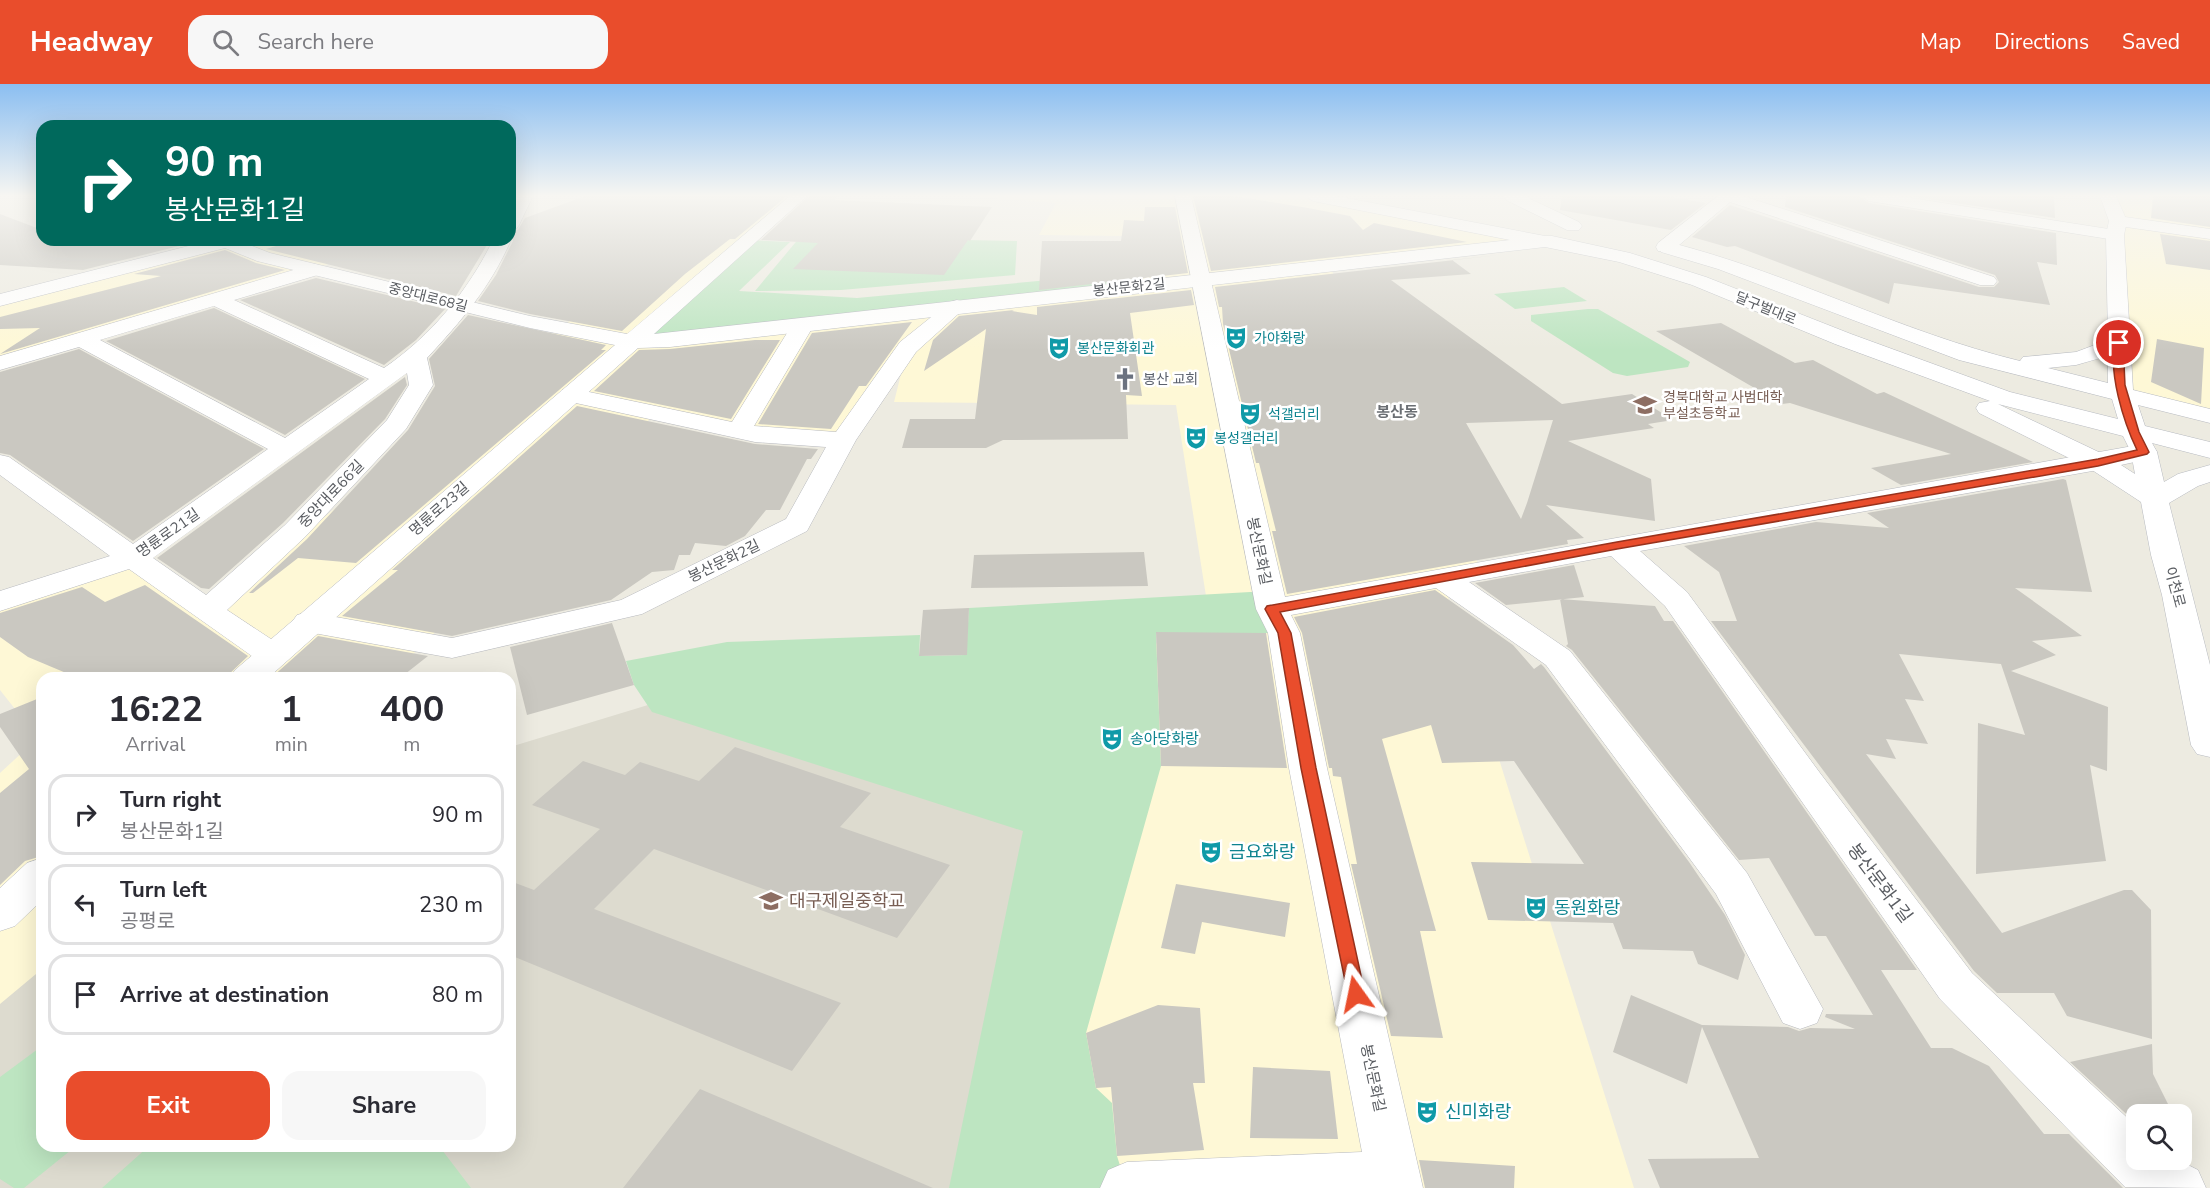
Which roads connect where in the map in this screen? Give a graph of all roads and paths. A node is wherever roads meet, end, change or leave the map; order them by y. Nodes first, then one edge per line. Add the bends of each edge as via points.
1 (202, 248) edge
2 (242, 248) edge
3 (498, 248) edge
4 (739, 248) edge
5 (1194, 248) edge
6 (1491, 248) edge
7 (1580, 248) edge
8 (1665, 248) edge
9 (1885, 248) edge
10 (2117, 248) edge
11 (314, 270) junction
12 (1201, 279) junction
13 (1987, 281) dead end
14 (215, 299) junction
15 (0, 300) edge
16 (464, 306) junction
17 (957, 306) junction
18 (803, 325) junction
19 (81, 339) junction
20 (1843, 339) junction
21 (632, 342) junction
22 (2119, 343) junction
23 (1967, 355) junction
24 (415, 357) junction
25 (0, 363) edge
26 (386, 378) junction
27 (2123, 394) junction
28 (570, 395) junction
29 (2210, 416) edge
30 (739, 431) junction
31 (843, 440) junction
32 (2139, 442) junction
33 (287, 449) junction
34 (2210, 450) edge
35 (2098, 462) junction
36 (0, 463) edge
37 (2203, 482) edge
38 (2155, 499) junction
39 (1617, 546) junction
40 (133, 558) junction
41 (1442, 578) junction
42 (0, 601) edge
43 (1272, 609) junction
44 (207, 611) junction
45 (308, 622) junction
46 (271, 654) junction
47 (252, 672) edge
48 (2210, 742) edge
49 (36, 880) edge
50 (0, 914) edge
51 (1800, 1008) dead end
52 (1395, 1182) edge
53 (1127, 1188) edge
54 (2179, 1188) edge

1 - 15 street
2 - 11 street, 중앙대로68길
3 - 16 street, 명륜로21길
4 - 21 street, 명륜로23길
5 - 12 street, 봉산문화길
6 - 12 street, 봉산문화2길
7 - 20 street, 달구벌대로 via 1699,281
8 - 23 street, 달구벌대로
9 - 13 street
10 - 22 street, 이천로
11 - 14 street
11 - 16 street, 중앙대로68길
12 - 17 street, 봉산문화2길
12 - 43 street, 봉산문화길
14 - 19 street
14 - 26 street
16 - 21 street, 중앙대로68길
16 - 24 street, 명륜로21길
17 - 18 street, 봉산문화2길
17 - 31 street, 봉산문화2길 via 908,347
18 - 21 street, 봉산문화2길
18 - 30 street
19 - 25 street
19 - 33 street
20 - 32 street, 달구벌대로
20 - 35 street
21 - 28 street, 명륜로23길
22 - 23 street via 2089,357 2059,362
22 - 27 street, 이천로
23 - 27 street, 달구벌대로
24 - 26 street, 명륜로21길
24 - 44 street, 중앙대로66길 via 421,385 398,424 295,531
26 - 33 street, 명륜로21길
27 - 29 street, 달구벌대로
27 - 32 street, 이천로
28 - 30 street
28 - 45 street, 명륜로23길
30 - 31 street
31 - 45 street, 봉산문화2길 via 797,525 631,607 452,648
32 - 34 street, 달구벌대로
32 - 35 street
32 - 37 street
32 - 38 street, 이천로
33 - 40 street, 명륜로21길
35 - 38 street
35 - 39 street
36 - 40 street
37 - 38 street
38 - 48 street, 이천로
39 - 41 street
39 - 54 street, 봉산문화1길 via 1676,599 1956,986 2144,1169
40 - 42 street, 명륜로21길
40 - 44 street
41 - 43 street
41 - 51 street via 1558,658 1732,884
43 - 52 street, 봉산문화길 via 1284,633 1308,768
44 - 46 street
45 - 46 street, 명륜로23길
46 - 47 street, 명륜로23길
49 - 50 street
52 - 53 street

